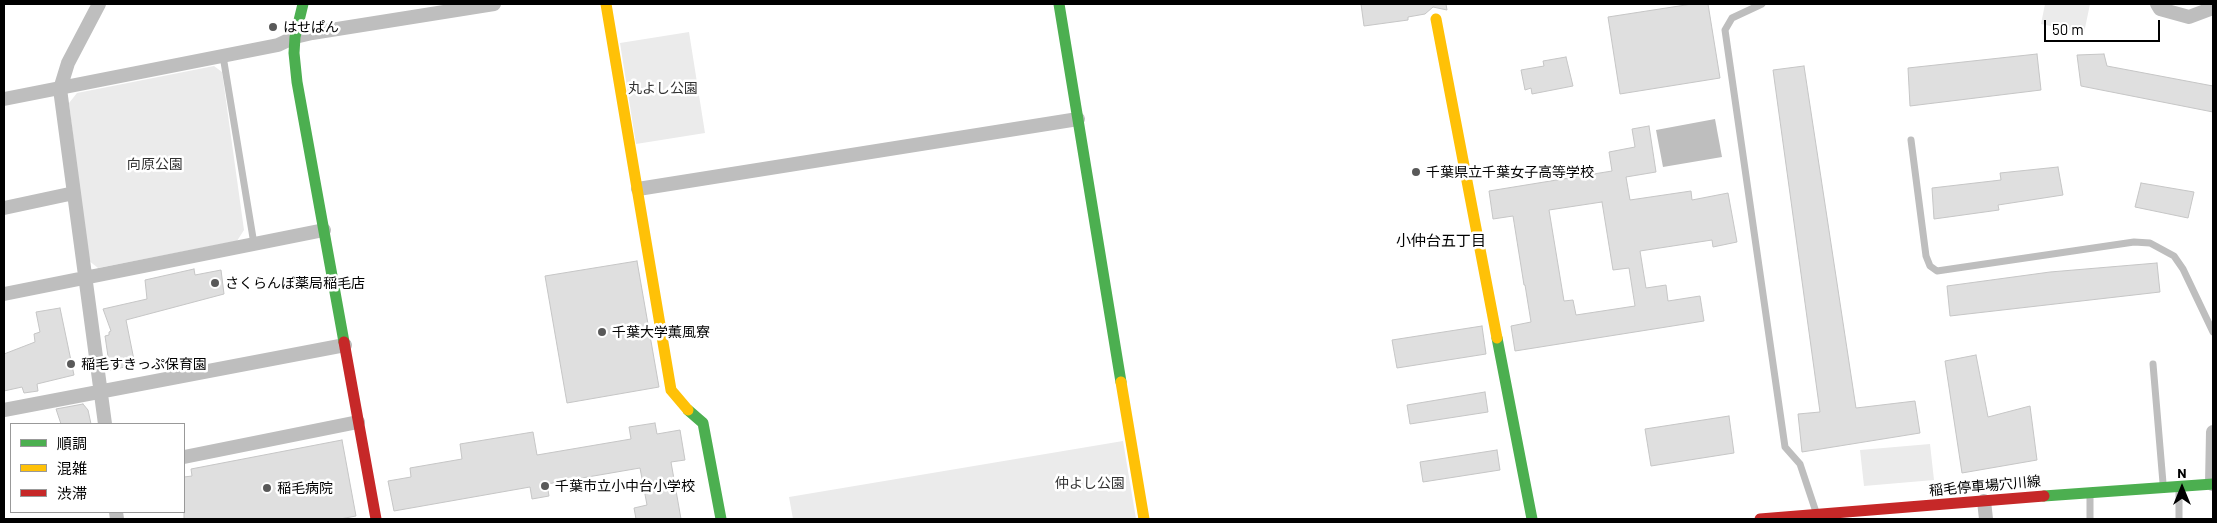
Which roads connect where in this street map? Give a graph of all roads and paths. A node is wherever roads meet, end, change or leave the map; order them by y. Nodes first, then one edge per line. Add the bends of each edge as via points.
1 (99, 4) edge
2 (303, 4) edge
3 (494, 4) edge
4 (606, 4) edge
5 (1059, 4) edge
6 (2157, 4) edge
7 (1758, 5) edge
8 (458, 7) edge
9 (2213, 8) edge
10 (1436, 18) dead end
11 (295, 37) junction
12 (223, 56) junction
13 (60, 89) junction
14 (4, 99) edge
15 (1078, 119) junction
16 (1911, 140) dead end
17 (638, 189) junction
18 (74, 193) junction
19 (4, 208) edge
20 (324, 230) junction
21 (254, 244) junction
22 (85, 278) junction
23 (4, 294) edge
24 (2213, 332) edge
25 (345, 345) junction
26 (2153, 364) dead end
27 (100, 391) junction
28 (4, 410) edge
29 (358, 422) junction
30 (105, 423) edge
31 (2213, 432) edge
32 (185, 457) edge
33 (2212, 484) edge
34 (2179, 485) junction
35 (2163, 486) junction
36 (2090, 492) junction
37 (1984, 500) junction
38 (1817, 514) junction
39 (1775, 518) edge
40 (376, 519) edge
41 (721, 519) edge
42 (1144, 519) edge
43 (1532, 519) edge
44 (1760, 519) edge
45 (1986, 519) edge
46 (2090, 519) edge
47 (2179, 519) edge

1 - 13 street via 68,63
2 - 11 street
3 - 8 street
4 - 17 street
5 - 15 street
6 - 9 street via 2160,9 2189,17
7 - 38 lane via 1732,18 1725,30 1785,447 1800,464
8 - 11 street
10 - 43 street
11 - 12 street via 278,45
11 - 20 street via 297,82
12 - 13 street
12 - 21 lane
13 - 14 street
13 - 18 street
15 - 17 street
15 - 42 street
16 - 24 lane via 1926,256 1930,266 1937,271 2134,242 2150,243 2174,256
17 - 41 street via 671,390 703,423
18 - 19 street
18 - 22 street
20 - 21 street
20 - 25 street
21 - 22 street
22 - 23 street
22 - 27 street
25 - 27 street
25 - 29 street
26 - 35 lane
27 - 28 street
27 - 30 street
29 - 32 street
29 - 40 street
31 - 33 street
33 - 34 street, 稲毛停車場穴川線
34 - 35 street, 稲毛停車場穴川線
34 - 47 lane
35 - 36 street, 稲毛停車場穴川線
36 - 37 street, 稲毛停車場穴川線
36 - 46 lane
37 - 38 street, 稲毛停車場穴川線
37 - 45 street
38 - 39 street, 稲毛停車場穴川線
39 - 44 street, 稲毛停車場穴川線

